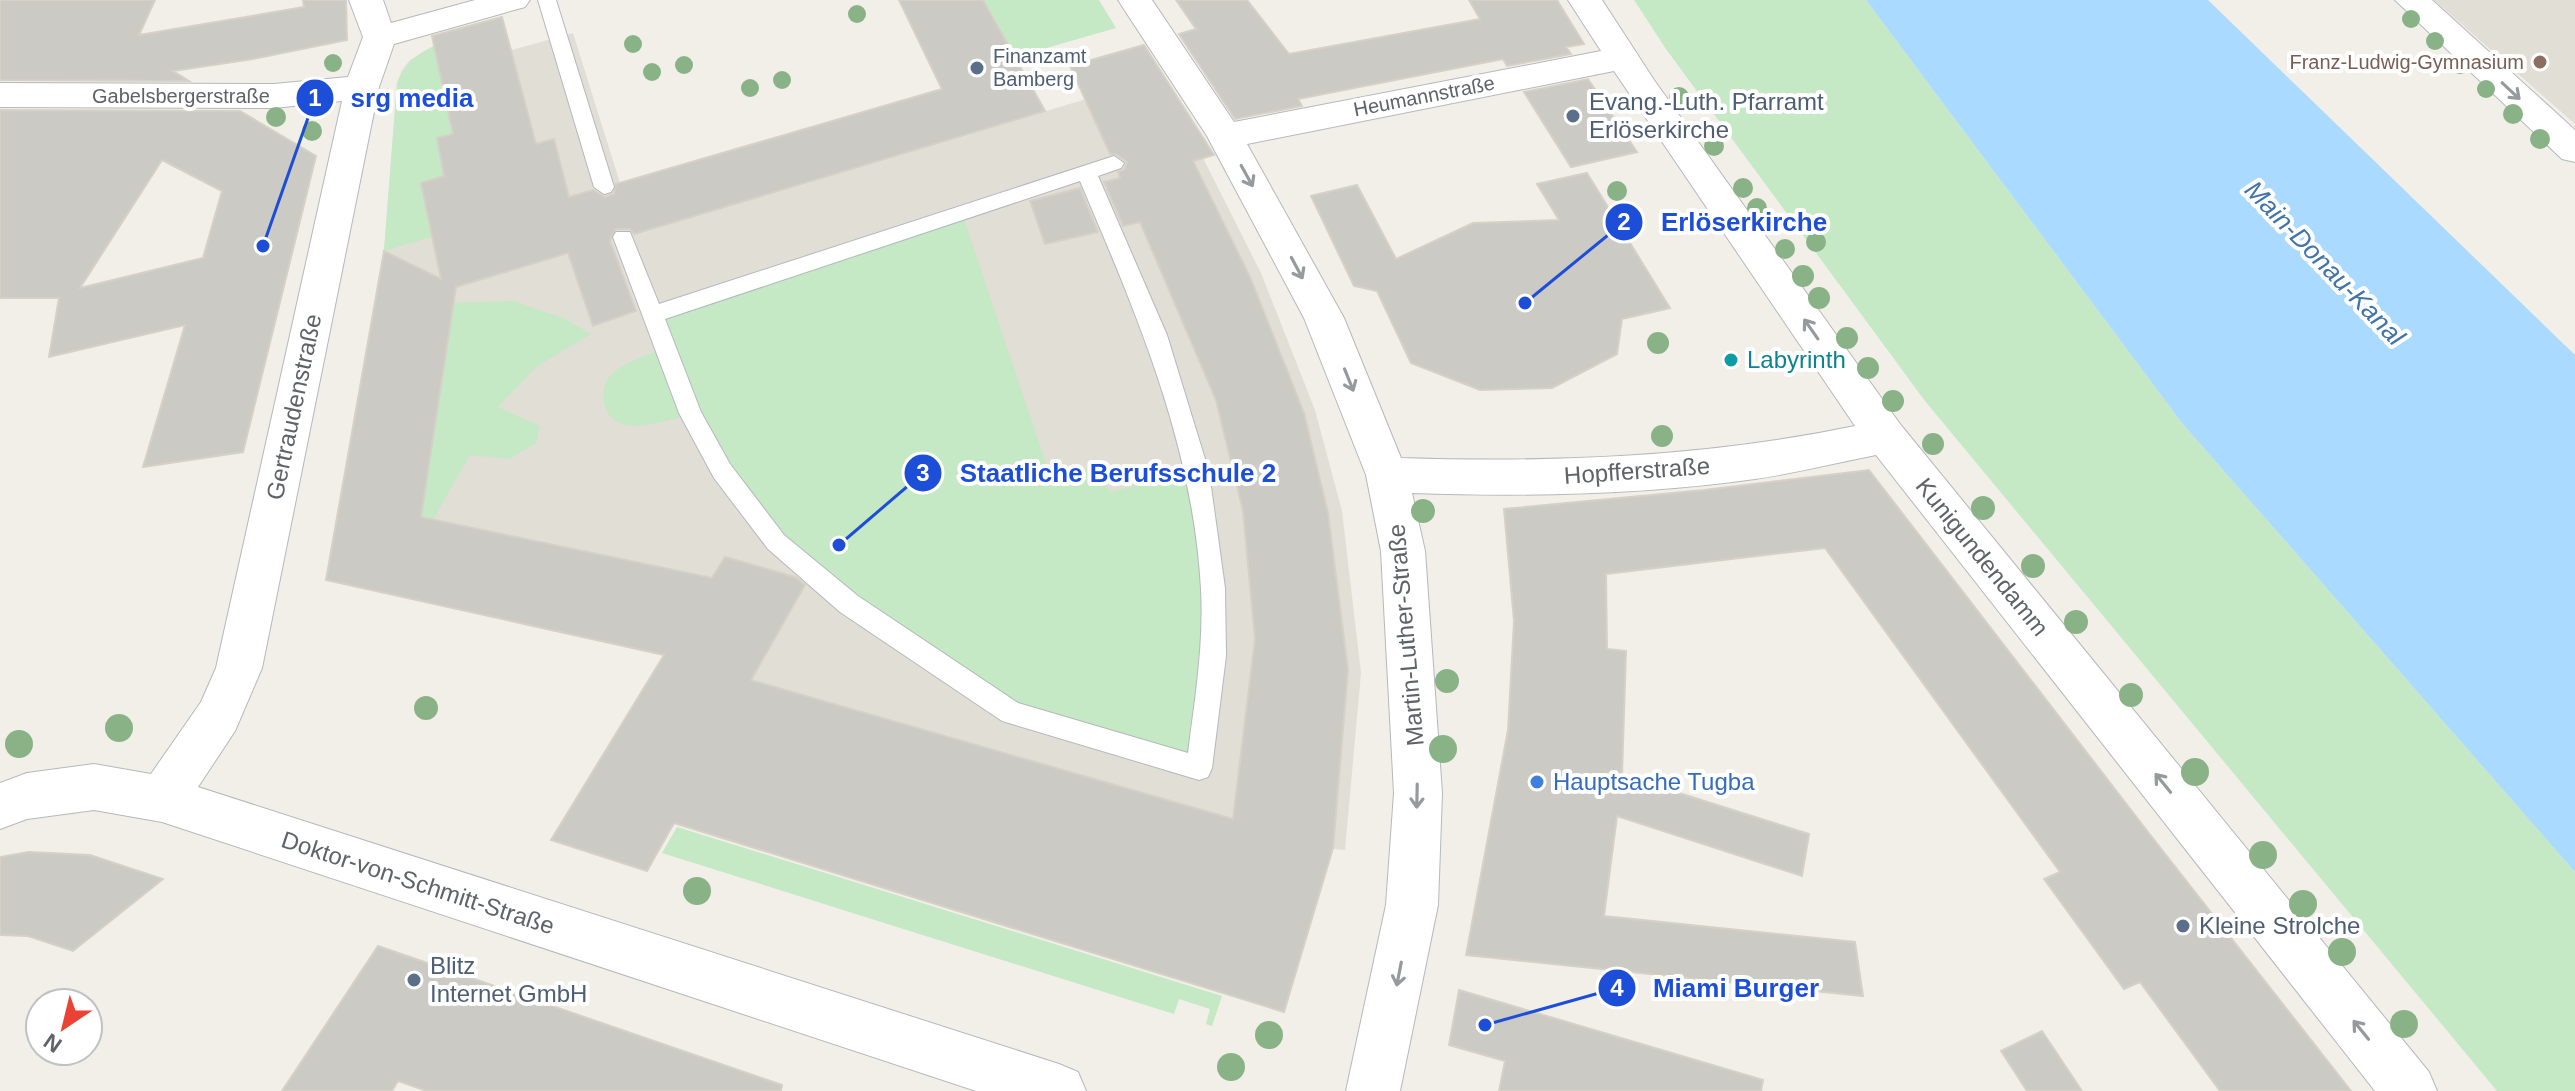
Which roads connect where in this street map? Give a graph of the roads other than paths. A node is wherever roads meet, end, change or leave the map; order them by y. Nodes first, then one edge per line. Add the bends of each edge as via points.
1 (366, 0) edge
2 (513, 0) edge
3 (547, 0) edge
4 (1135, 0) edge
5 (1585, 0) edge
6 (2412, 0) edge
7 (380, 37) junction
8 (1623, 58) junction
9 (362, 87) junction
10 (0, 95) edge
11 (1225, 136) junction
12 (2575, 150) edge
13 (1114, 163) dead end
14 (1086, 172) junction
15 (604, 187) dead end
16 (623, 237) dead end
17 (652, 315) junction
18 (1885, 436) junction
19 (1387, 475) junction
20 (162, 799) junction
21 (0, 806) edge
22 (1059, 1091) edge
23 (1373, 1091) edge
24 (2410, 1091) edge

1 - 7 street
2 - 7 street
3 - 15 lane
4 - 11 street, Martin-Luther-Straße
5 - 8 street, Kunigundendamm
6 -> 12 street
7 - 9 street, Gertraudenstraße
8 - 11 street, Heumannstraße
18 -> 8 street, Kunigundendamm
9 - 10 street, Gabelsbergerstraße via 274,96
9 - 20 street, Gertraudenstraße via 239,668 218,716
11 -> 19 street, Martin-Luther-Straße via 1324,318
13 - 14 lane
14 - 17 lane
14 - 17 lane via 1156,335 1197,472 1213,588 1213,656 1199,768 1011,713 849,604 776,542 722,471 690,413
16 - 17 lane
18 - 19 street, Hopfferstraße via 1755,461 1648,472 1494,479
24 -> 18 street, Kunigundendamm
19 -> 23 street, Martin-Luther-Straße via 1403,551 1418,793 1412,905
20 - 21 street, Doktor-von-Schmitt-Straße via 94,787 27,796
20 - 22 street, Doktor-von-Schmitt-Straße

